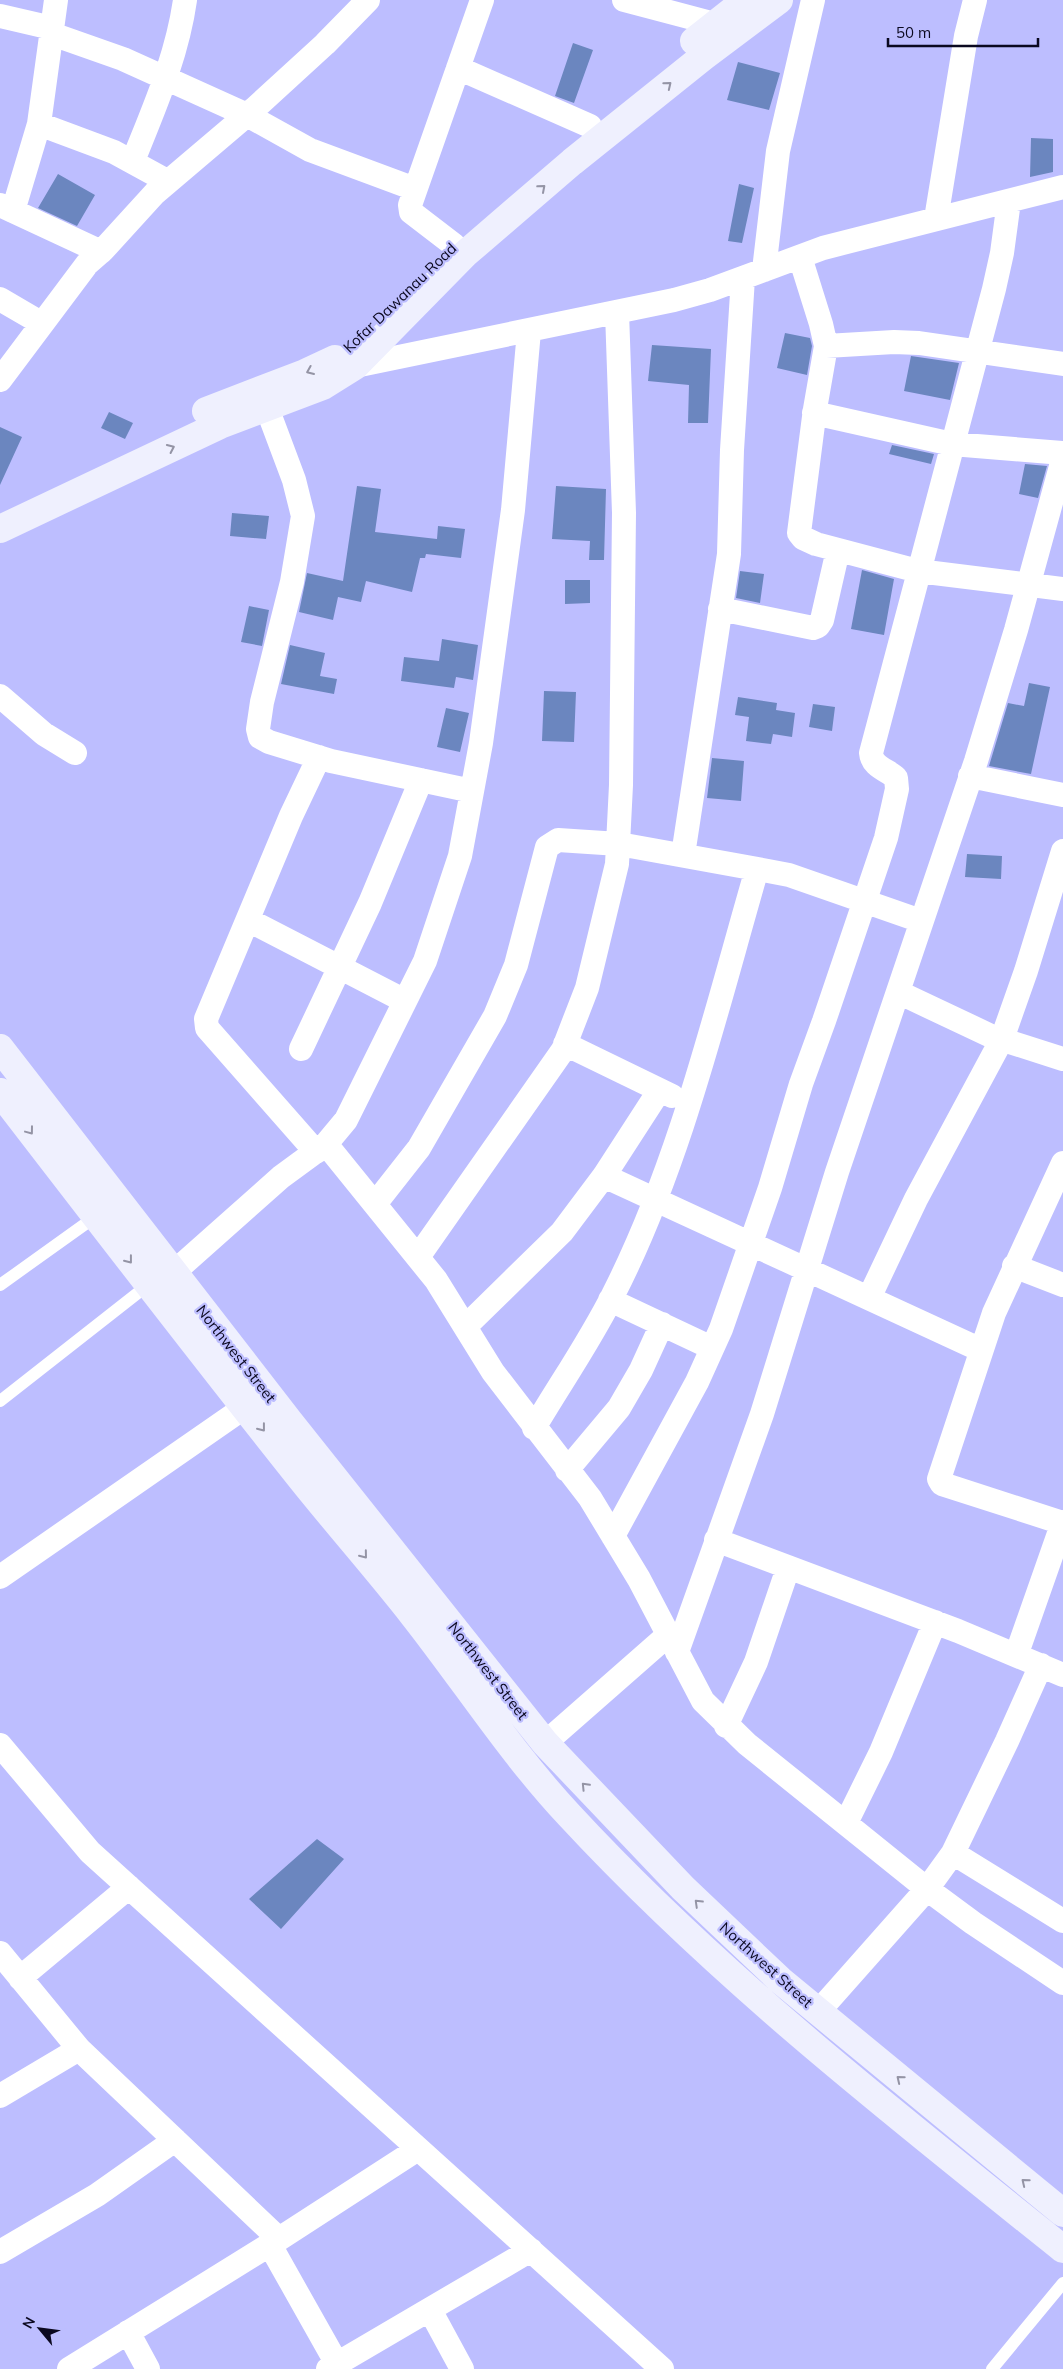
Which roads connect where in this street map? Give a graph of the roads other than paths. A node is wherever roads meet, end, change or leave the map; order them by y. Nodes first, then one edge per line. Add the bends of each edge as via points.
1 (56, 0) edge
2 (185, 0) edge
3 (368, 0) edge
4 (482, 0) edge
5 (624, 0) edge
6 (746, 0) edge
7 (779, 0) edge
8 (813, 0) edge
9 (975, 0) edge
10 (0, 16) edge
11 (715, 24) junction
12 (52, 31) junction
13 (458, 68) junction
14 (165, 78) junction
15 (247, 115) junction
16 (39, 124) junction
17 (590, 126) junction
18 (133, 161) junction
19 (167, 181) junction
20 (1063, 187) edge
21 (415, 190) junction
22 (1009, 201) junction
23 (7, 208) edge
24 (936, 220) junction
25 (454, 246) junction
26 (101, 252) junction
27 (800, 257) junction
28 (753, 274) junction
29 (0, 299) edge
30 (618, 312) junction
31 (41, 323) junction
32 (529, 331) junction
33 (826, 346) junction
34 (977, 351) junction
35 (1063, 364) edge
36 (354, 366) junction
37 (0, 380) edge
38 (267, 408) junction
39 (814, 414) junction
40 (216, 417) junction
41 (952, 444) junction
42 (1063, 453) edge
43 (1063, 459) edge
44 (0, 512) edge
45 (0, 529) edge
46 (838, 550) junction
47 (918, 571) junction
48 (1028, 586) junction
49 (1063, 589) edge
50 (720, 609) junction
51 (0, 696) edge
52 (75, 753) dead end
53 (319, 757) junction
54 (970, 776) junction
55 (421, 780) junction
56 (472, 791) junction
57 (1063, 795) edge
58 (620, 844) junction
59 (1063, 851) edge
60 (683, 855) junction
61 (757, 869) junction
62 (864, 903) junction
63 (248, 920) junction
64 (921, 921) junction
65 (341, 968) junction
66 (898, 992) junction
67 (405, 1001) junction
68 (1002, 1039) junction
69 (566, 1044) junction
70 (0, 1048) edge
71 (301, 1049) dead end
72 (1063, 1059) edge
73 (659, 1091) junction
74 (0, 1092) edge
75 (690, 1101) junction
76 (321, 1148) junction
77 (1063, 1163) edge
78 (604, 1176) junction
79 (654, 1199) junction
80 (375, 1204) junction
81 (96, 1217) junction
82 (750, 1242) junction
83 (418, 1257) junction
84 (1014, 1266) junction
85 (807, 1268) junction
86 (173, 1273) junction
87 (0, 1285) edge
88 (148, 1285) junction
89 (1063, 1285) edge
90 (869, 1298) junction
91 (610, 1300) junction
92 (662, 1324) junction
93 (466, 1326) junction
94 (712, 1348) junction
95 (981, 1350) junction
96 (0, 1401) edge
97 (245, 1407) junction
98 (534, 1428) junction
99 (566, 1470) junction
100 (1063, 1522) edge
101 (613, 1536) junction
102 (716, 1540) junction
103 (788, 1568) junction
104 (0, 1576) edge
105 (934, 1622) junction
106 (673, 1643) junction
107 (1016, 1654) junction
108 (1041, 1665) junction
109 (1063, 1675) edge
110 (726, 1726) junction
111 (545, 1743) junction
112 (0, 1745) edge
113 (846, 1823) junction
114 (953, 1853) junction
115 (129, 1887) junction
116 (927, 1889) junction
117 (1062, 1917) edge
118 (0, 1953) edge
119 (20, 1978) junction
120 (1063, 1983) edge
121 (818, 2012) junction
122 (79, 2049) junction
123 (0, 2096) edge
124 (175, 2140) junction
125 (418, 2148) junction
126 (1063, 2213) edge
127 (274, 2242) junction
128 (1063, 2249) edge
129 (531, 2250) junction
130 (0, 2252) edge
131 (1063, 2283) edge
132 (430, 2310) junction
133 (128, 2332) junction
134 (332, 2366) edge
135 (68, 2369) edge
136 (148, 2369) edge
137 (462, 2369) edge
138 (662, 2369) edge
139 (992, 2369) edge

1 - 12 street
2 - 14 street via 182,25
3 - 15 street
4 - 13 street
5 - 11 street
6 - 11 main road, Kofar Dawanau Road
36 -> 7 main road, Kofar Dawanau Road via 465,254 565,168
8 - 28 street
9 - 24 street via 966,36
10 - 12 street
11 - 17 main road, Kofar Dawanau Road
12 - 14 street
12 - 16 street
13 - 17 street
13 - 21 street
14 - 15 street
14 - 18 street
15 - 19 street
15 - 21 street via 310,150
16 - 18 street
16 - 23 street
17 - 25 main road, Kofar Dawanau Road via 526,177
18 - 19 street
19 - 26 street
20 - 22 street
21 - 25 street via 411,212
22 - 24 street
22 - 34 street via 1002,253
23 - 26 street
24 - 27 street via 823,248
25 -> 40 main road, Kofar Dawanau Road via 342,354
26 - 31 street via 86,264
27 - 28 street
27 - 33 street
28 - 30 street via 674,300
28 - 50 street via 732,450 729,554
29 - 31 street
30 - 32 street
30 - 58 street via 624,513
31 - 37 street
32 - 36 street
32 - 56 street via 513,510
33 - 34 street via 894,342
33 - 39 street
34 - 35 street
34 - 41 street
36 - 38 main road, Kofar Dawanau Road via 323,386
38 - 40 main road, Kofar Dawanau Road
38 - 53 street via 294,480 303,516 292,582 258,729 260,737 270,742
39 - 41 street
39 - 46 street via 799,533 816,544
40 - 44 main road, Kofar Dawanau Road
45 -> 40 main road
41 - 42 street
41 - 47 street
43 - 48 street
46 - 47 street
46 - 50 street via 818,626 813,628
47 - 48 street
47 - 62 street via 871,753 875,764 896,778 897,789 886,838
48 - 49 street
48 - 54 street
50 - 60 street
51 - 52 street via 44,734
53 - 55 street
53 - 63 street
54 - 57 street
54 - 64 street
55 - 56 street
55 - 65 street
56 - 67 street via 451,887 425,961
58 - 60 street
58 - 69 street via 587,988
58 - 80 street via 558,840 546,847 516,965 495,1016 418,1148
59 - 68 street
60 - 61 street
61 - 62 street via 789,875
61 - 75 street
62 - 64 street
62 - 82 street
63 - 65 street
63 - 76 street via 210,1007 207,1028
64 - 66 street
65 - 67 street
65 - 71 street
66 - 68 street
66 - 85 street
67 - 76 street via 346,1120
68 - 72 street
68 - 90 street via 916,1200
69 - 73 street
69 - 83 street
70 - 86 main road, Northwest Street
73 - 75 street
73 - 78 street
74 -> 81 main road, Northwest Street
75 - 79 street
76 - 80 street
76 - 86 street via 281,1177
77 - 84 street
78 - 79 street
78 - 93 street via 562,1232
79 - 82 street
79 - 91 street
80 - 83 street
81 - 87 lane
81 -> 88 main road, Northwest Street
82 - 85 street
82 - 94 street
83 - 93 street via 449,1297
84 - 89 street
84 - 95 street
85 - 90 street
85 - 102 street via 767,1396
86 - 111 main road, Northwest Street
88 - 96 lane
88 - 97 main road, Northwest Street
90 - 95 street
91 - 92 street
91 - 98 street
92 - 94 street
92 - 99 street via 619,1408
93 - 98 street via 493,1372
94 - 101 street via 697,1382
95 - 100 street via 939,1479 942,1484
97 - 104 street
97 -> 128 main road, Northwest Street via 414,1616 566,1813 750,1993
98 - 99 street
99 - 101 street via 590,1498
100 - 107 street
101 - 106 street
102 - 103 street
102 - 106 street
103 - 105 street
103 - 110 street via 756,1662
105 - 107 street
105 - 113 street via 881,1752
106 - 110 street via 703,1701
106 - 111 street
107 - 108 street
108 - 109 street
108 - 114 street
110 - 113 street
121 -> 111 main road, Northwest Street via 683,1888
112 - 115 street via 90,1852
113 - 116 street
114 - 116 street
114 - 117 street
115 - 119 street
115 - 125 street
116 - 120 street
116 - 121 street
118 - 119 street
119 - 122 street
126 -> 121 main road, Northwest Street
122 - 123 street
122 - 124 street
124 - 127 street
124 - 130 street via 97,2195
125 - 127 street
125 - 129 street
127 - 133 street
127 - 134 street
129 - 132 street
129 - 138 street
131 - 139 lane
132 - 134 street
132 - 137 street
133 - 135 street
133 - 136 street

